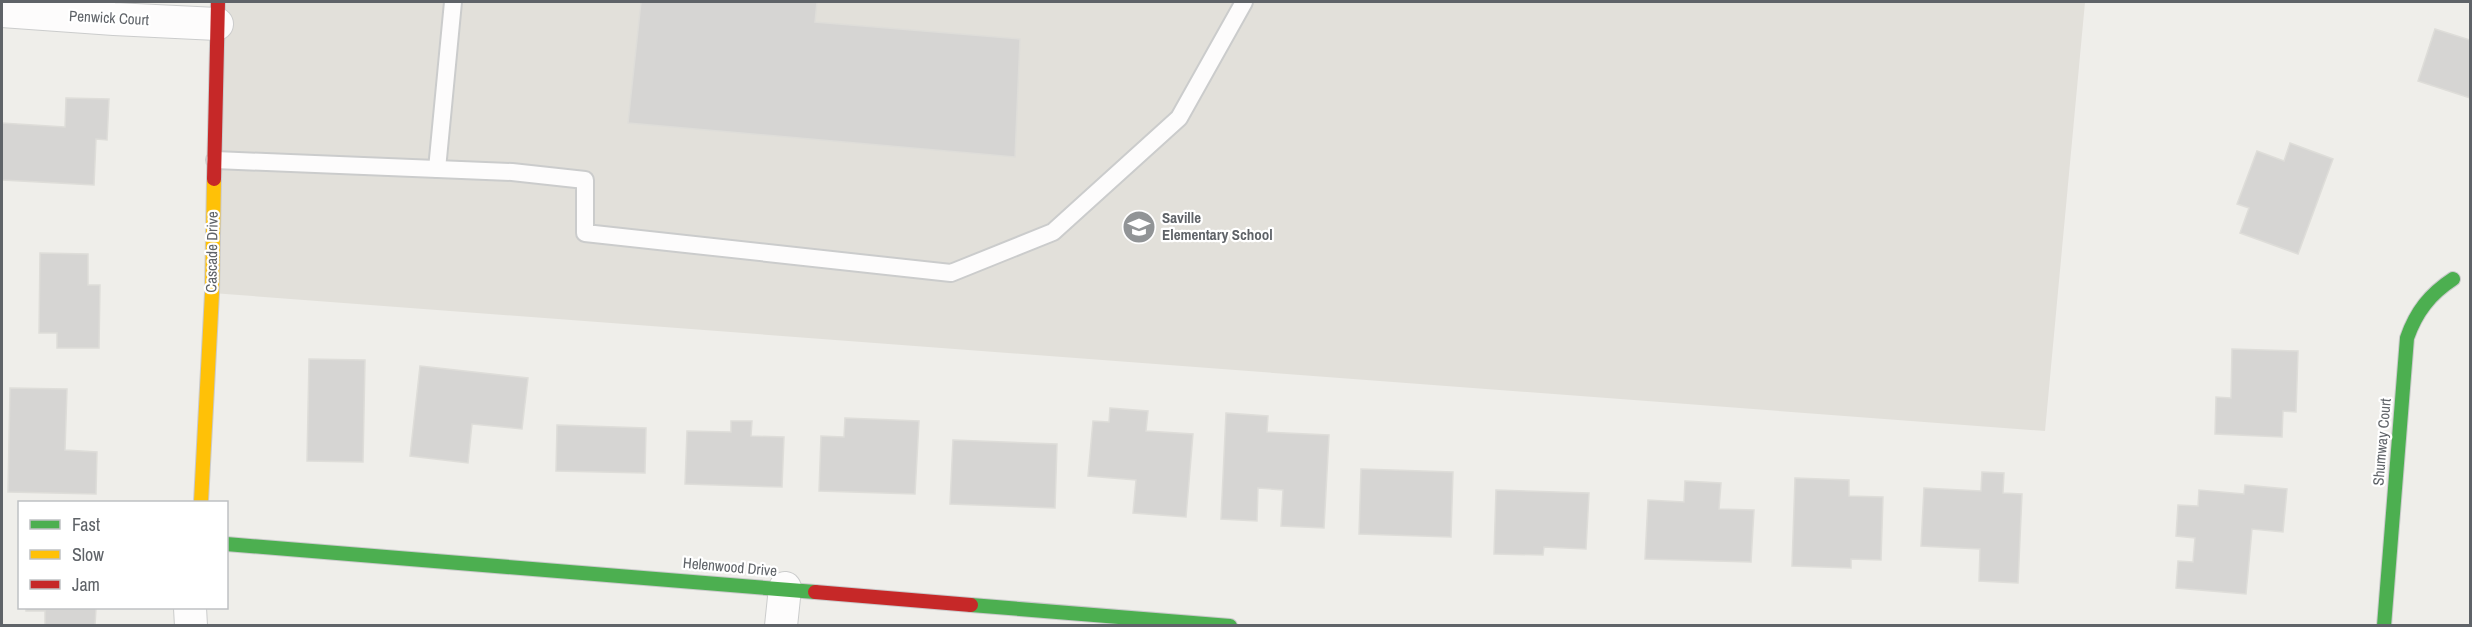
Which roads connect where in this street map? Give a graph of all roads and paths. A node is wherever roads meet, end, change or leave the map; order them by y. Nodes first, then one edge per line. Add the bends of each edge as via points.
1 (453, 2) edge
2 (1244, 2) edge
3 (2, 11) edge
4 (218, 13) edge
5 (215, 160) junction
6 (437, 169) junction
7 (2454, 279) dead end
8 (201, 501) edge
9 (228, 544) edge
10 (785, 588) junction
11 (190, 609) edge
12 (190, 626) edge
13 (781, 626) edge
14 (1230, 626) edge
15 (2384, 626) edge

1 - 6 lane
2 - 6 lane via 1179,118 1053,232 951,273 585,233 585,180
3 - 4 street, Penwick Court via 114,20
4 - 5 street, Cascade Drive
5 - 6 lane
5 - 8 street, Cascade Drive
7 - 15 street, Shumway Court via 2423,303 2408,338
9 - 10 street, Helenwood Drive
10 - 13 street
10 - 14 street, Helenwood Drive
11 - 12 street

